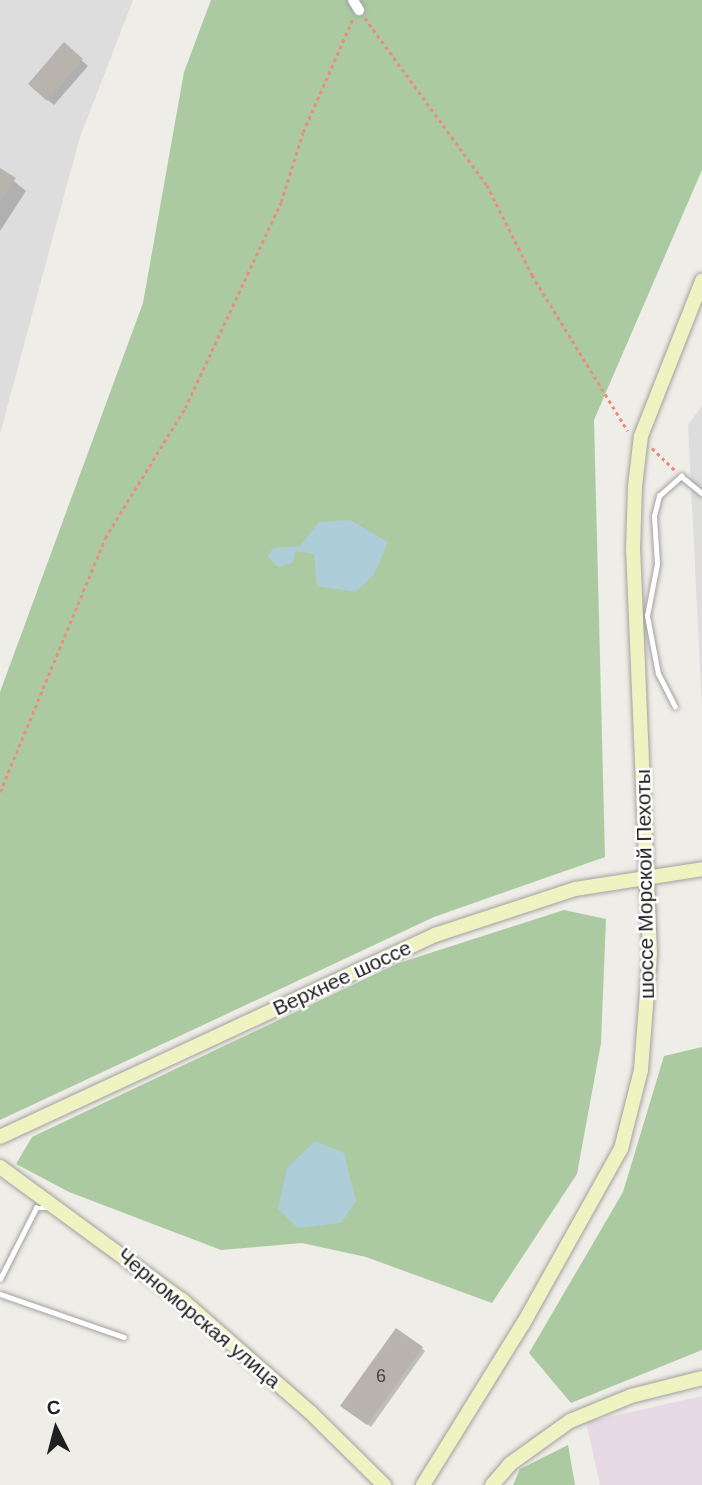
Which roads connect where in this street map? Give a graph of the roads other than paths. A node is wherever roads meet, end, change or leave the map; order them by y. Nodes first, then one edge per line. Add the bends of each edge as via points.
1 (353, 0) edge
2 (359, 10) road end
3 (702, 281) edge
4 (702, 493) edge
5 (675, 707) dead end
6 (702, 869) edge
7 (648, 879) junction
8 (0, 1137) edge
9 (0, 1167) edge
10 (61, 1208) junction
11 (0, 1279) edge
12 (0, 1294) edge
13 (124, 1336) dead end
14 (702, 1378) edge
15 (384, 1485) edge
16 (424, 1485) edge
17 (492, 1485) edge

1 - 2 street
3 - 7 street, шоссе Морской Пехоты via 641,436 635,486 633,550
4 - 5 lane via 681,476 659,496 654,516 657,564 647,617 658,674
6 - 7 street, Верхнее шоссе
7 - 8 street, Верхнее шоссе via 575,889 435,935
7 - 16 street, шоссе Морской Пехоты via 647,1012 640,1070 621,1149 542,1291
9 - 10 street, Черноморская улица
10 - 11 lane via 36,1208
10 - 15 street, Черноморская улица via 182,1300 311,1413
12 - 13 lane
14 - 17 street via 631,1396 570,1421 510,1464

